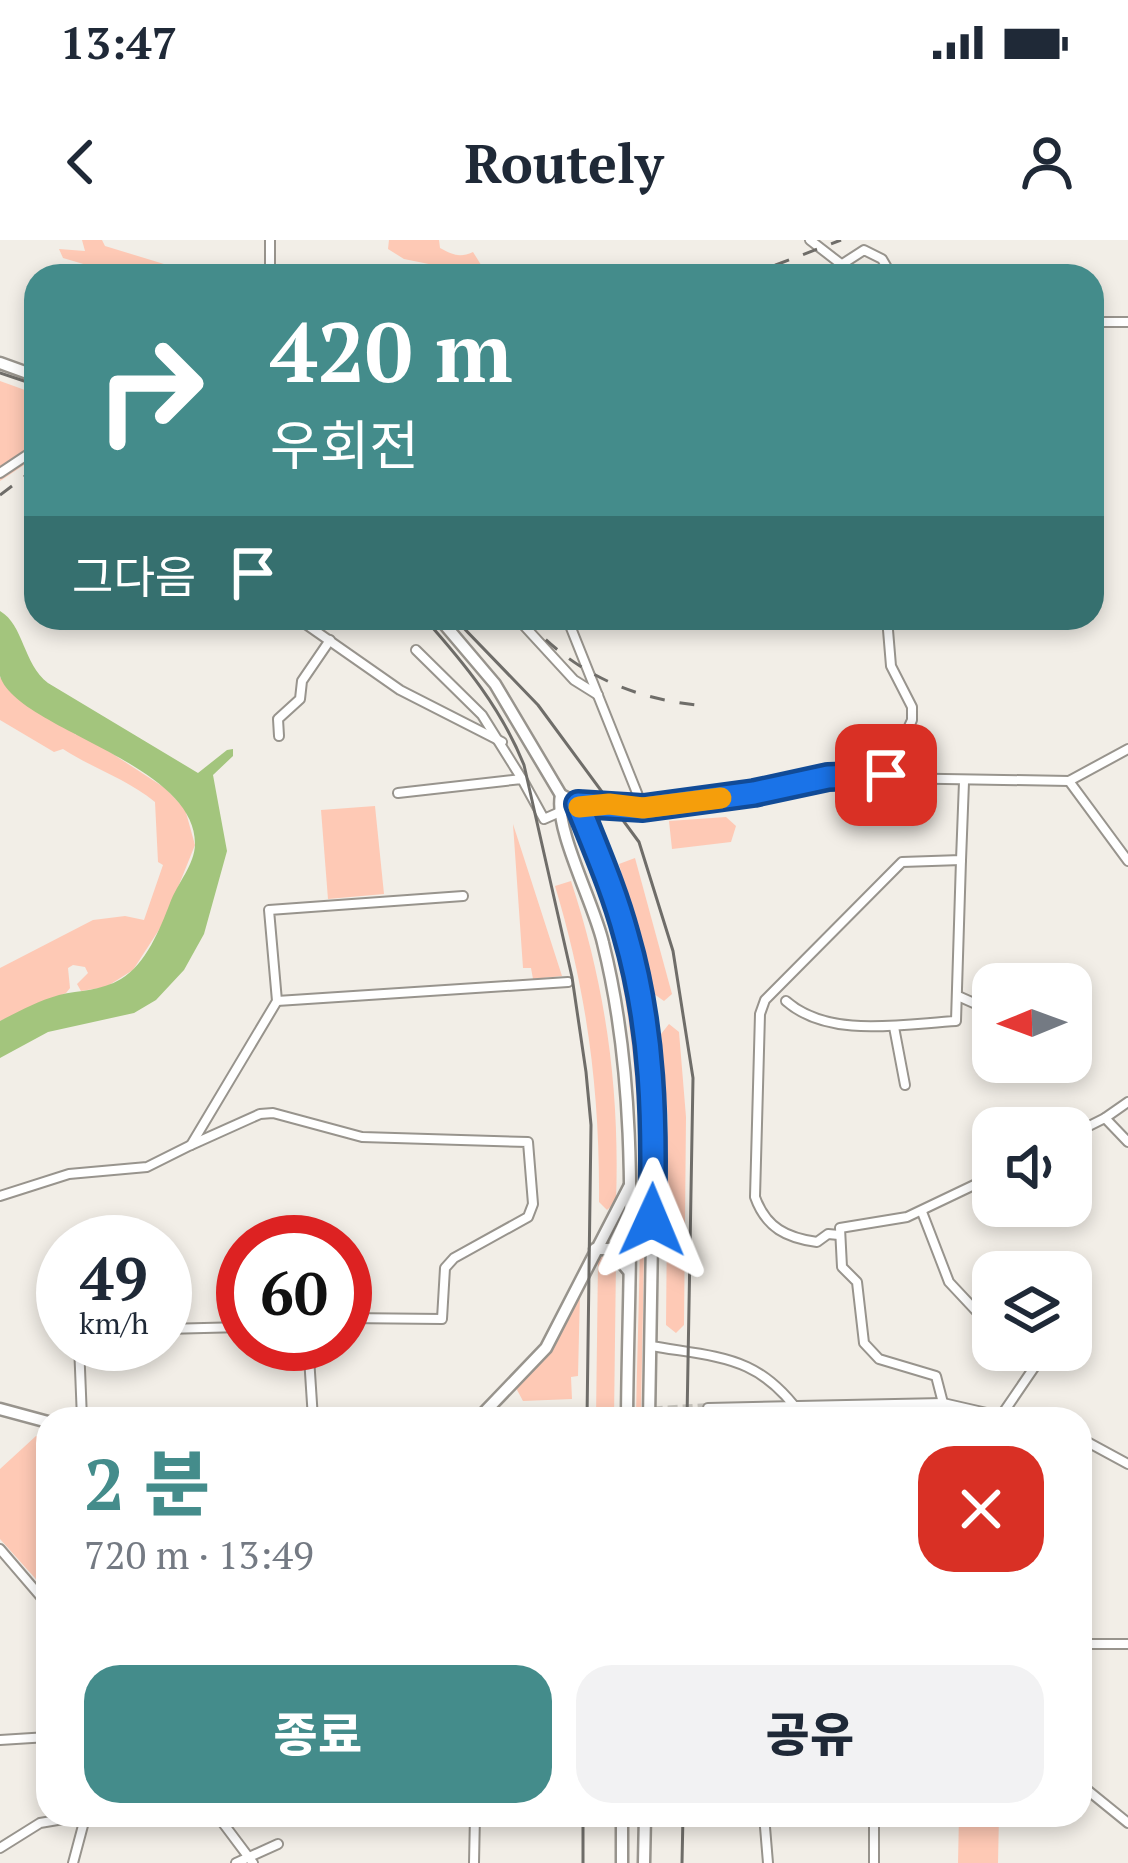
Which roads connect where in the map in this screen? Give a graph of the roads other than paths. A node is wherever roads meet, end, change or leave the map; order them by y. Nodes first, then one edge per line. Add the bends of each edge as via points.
1 (810, 240) edge
2 (841, 263) joint
3 (882, 264) edge
4 (315, 630) edge
5 (449, 630) edge
6 (528, 630) edge
7 (572, 630) edge
8 (887, 630) edge
9 (330, 640) junction
10 (416, 650) dead end
11 (600, 696) junction
12 (279, 736) dead end
13 (502, 742) junction
14 (1128, 749) edge
15 (886, 775) junction
16 (522, 779) junction
17 (1069, 781) junction
18 (964, 782) junction
19 (398, 793) dead end
20 (561, 795) junction
21 (578, 804) junction
22 (643, 808) junction
23 (557, 814) junction
24 (962, 860) junction
25 (1128, 861) edge
26 (463, 896) dead end
27 (568, 982) dead end
28 (958, 996) junction
29 (278, 1001) junction
30 (786, 1001) dead end
31 (972, 1002) edge
32 (894, 1027) junction
33 (905, 1085) dead end
34 (1128, 1102) edge
35 (1106, 1118) junction
36 (1092, 1125) edge
37 (1128, 1142) edge
38 (191, 1145) junction
39 (631, 1184) junction
40 (972, 1187) edge
41 (0, 1196) edge
42 (922, 1212) junction
43 (839, 1234) junction
44 (595, 1249) junction
45 (628, 1270) junction
46 (972, 1307) edge
47 (372, 1318) edge
48 (650, 1346) junction
49 (80, 1371) edge
50 (310, 1371) edge
51 (1031, 1371) edge
52 (943, 1403) junction
53 (82, 1407) edge
54 (313, 1407) edge
55 (489, 1407) edge
56 (626, 1407) edge
57 (649, 1407) edge
58 (795, 1407) joint
59 (962, 1407) edge
60 (1006, 1407) edge
61 (0, 1409) edge
62 (36, 1419) edge
63 (1092, 1445) edge
64 (1128, 1465) edge
65 (0, 1549) edge
66 (36, 1592) edge
67 (1092, 1644) edge
68 (1128, 1644) edge
69 (36, 1738) edge
70 (0, 1740) edge
71 (1092, 1794) edge
72 (1128, 1823) edge
73 (36, 1826) edge
74 (84, 1827) edge
75 (226, 1827) edge
76 (475, 1827) edge
77 (622, 1827) edge
78 (645, 1827) edge
79 (765, 1827) edge
80 (874, 1827) edge
81 (278, 1844) dead end
82 (0, 1848) edge
83 (251, 1860) edge
84 (73, 1863) edge
85 (236, 1863) edge
86 (474, 1863) edge
87 (622, 1863) edge
88 (644, 1863) edge
89 (768, 1863) edge
90 (874, 1863) edge

1 - 2 street
2 - 3 street via 858,251
4 - 9 street
5 - 20 main road via 495,685
6 - 11 street
7 - 11 street
8 - 15 street via 912,720
9 - 12 street via 302,681 300,700 278,719
9 - 13 street via 400,690
10 - 13 street
11 - 22 street
13 - 16 street
14 - 17 street
15 - 18 street
15 - 22 street
16 - 19 street
16 - 23 street via 544,819
17 - 18 street
17 - 25 street
18 - 24 street
20 - 21 main road
20 - 23 main road
21 - 22 street
21 - 23 street
21 - 48 main road via 627,936 650,1053
23 - 39 main road via 610,971 625,1058
24 - 28 street
24 - 43 street via 902,862 760,1014 760,1212 791,1238 817,1242
26 - 29 street via 269,910
27 - 29 street
28 - 31 street
28 - 32 street via 956,1022
29 - 38 street
30 - 32 street via 809,1018
32 - 33 street
34 - 35 street
35 - 36 street
35 - 37 street
38 - 41 street via 147,1166 69,1174
38 - 47 street via 273,1113 362,1137 528,1142 528,1217 445,1268 442,1318
39 - 44 main road
39 - 45 main road
40 - 42 street
42 - 43 street via 849,1224
42 - 46 street via 949,1282
43 - 52 street via 842,1267 857,1282 864,1343 879,1359 936,1376
44 - 45 main road via 610,1249
44 - 55 main road via 546,1348
45 - 56 main road
48 - 57 main road
48 - 58 street via 755,1369
49 - 53 street
50 - 54 street
51 - 60 street
52 - 58 street
52 - 59 street
61 - 62 main road
63 - 64 street
65 - 66 street
67 - 68 street
69 - 70 street
71 - 72 street
73 - 82 street
74 - 84 street
75 - 83 street
76 - 86 street
77 - 87 main road
78 - 88 main road
79 - 89 street
80 - 90 street
81 - 83 street
83 - 85 street

